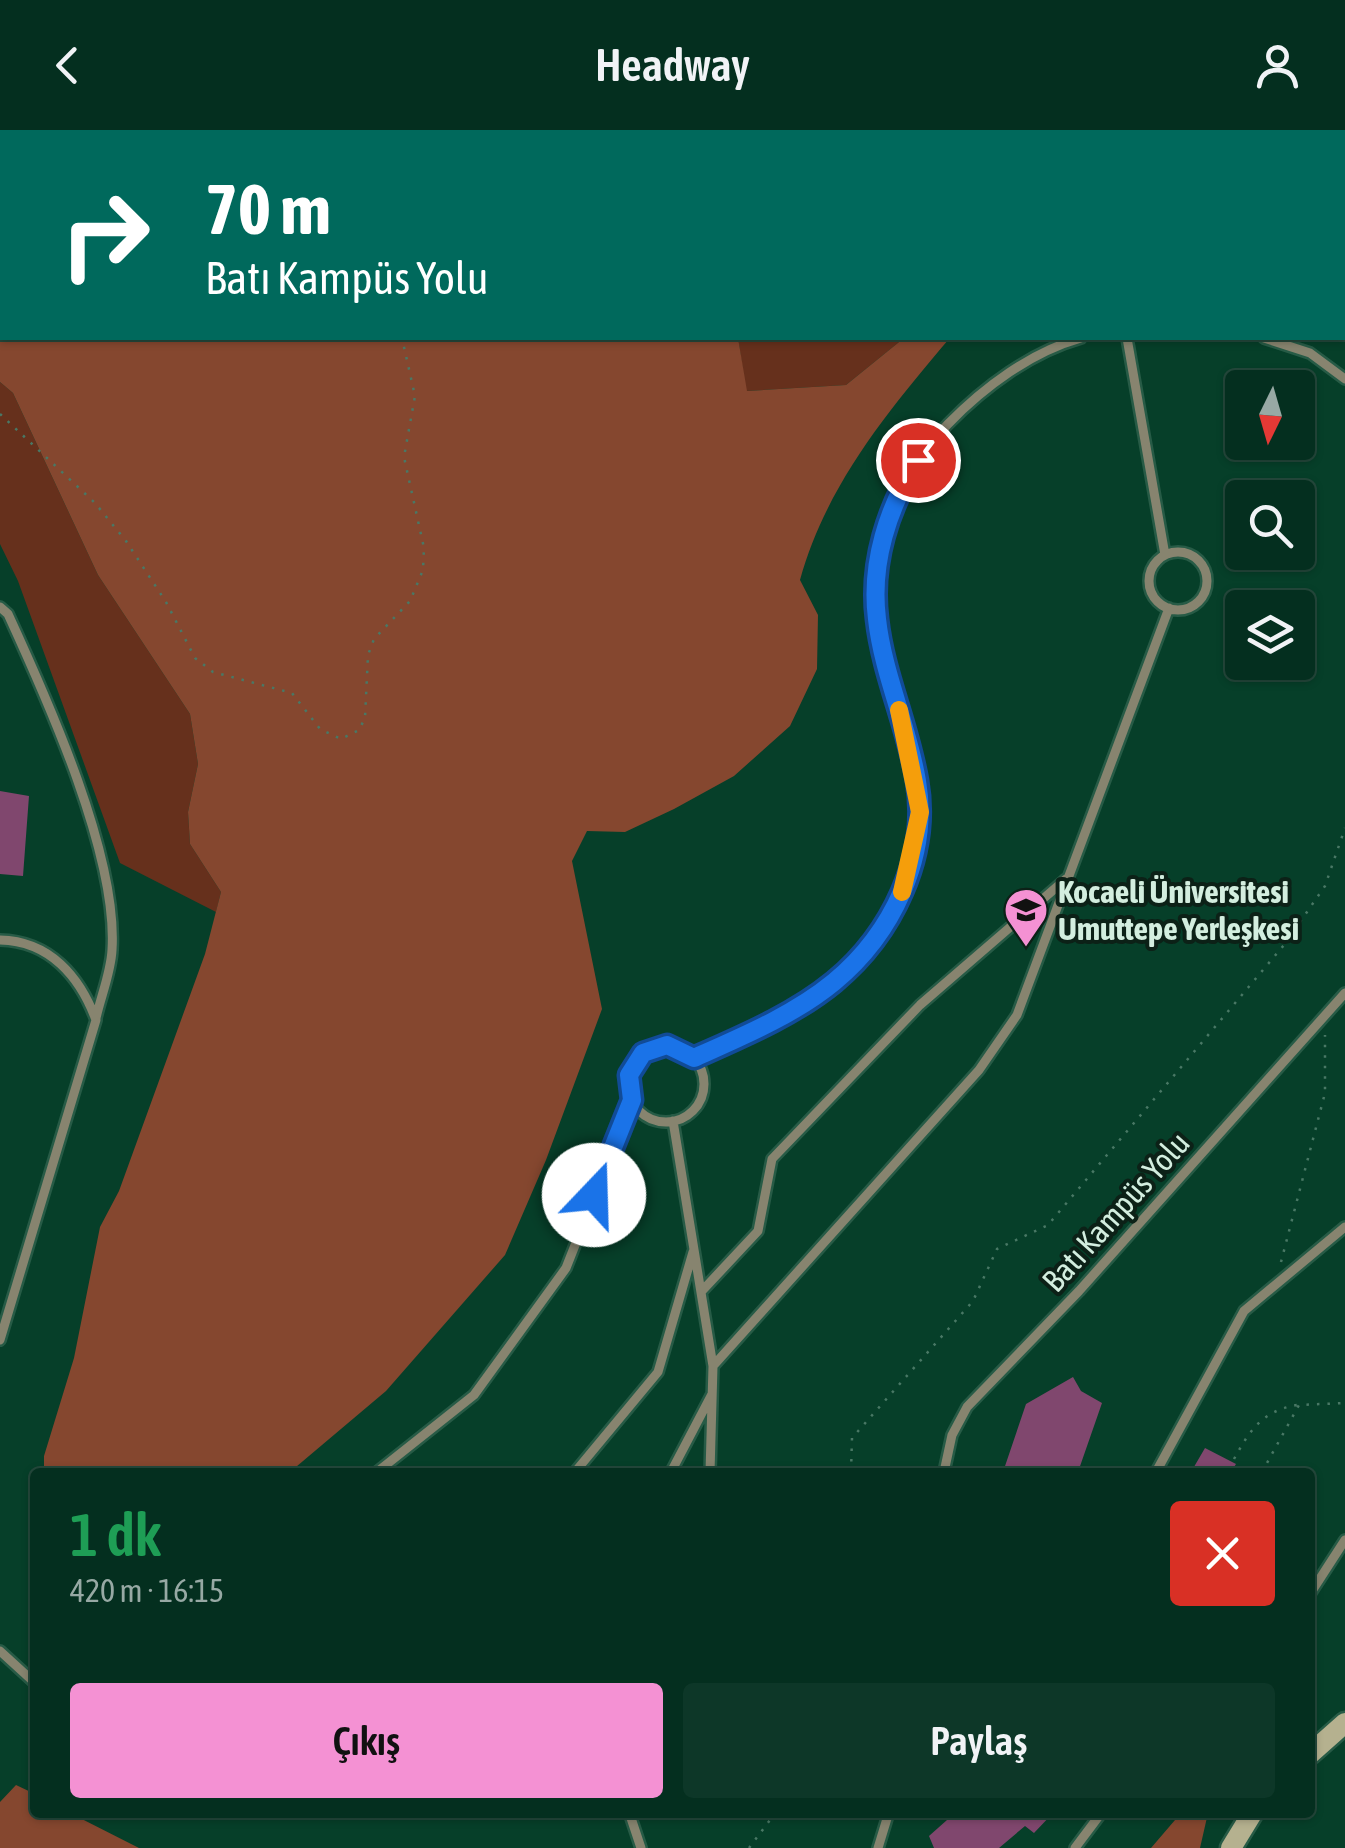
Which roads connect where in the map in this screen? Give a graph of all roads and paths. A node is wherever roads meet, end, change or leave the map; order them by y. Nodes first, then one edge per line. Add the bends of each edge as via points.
1 (402, 340) edge
2 (1077, 340) edge
3 (1127, 340) edge
4 (1275, 340) edge
5 (1345, 379) edge
6 (0, 414) edge
7 (1166, 555) junction
8 (0, 607) edge
9 (1169, 608) junction
10 (1345, 828) edge
11 (1068, 878) junction
12 (0, 940) edge
13 (1345, 993) edge
14 (96, 1020) junction
15 (1324, 1028) dead end
16 (694, 1058) junction
17 (632, 1100) junction
18 (673, 1122) junction
19 (1345, 1227) edge
20 (694, 1249) junction
21 (1275, 1285) junction
22 (701, 1292) junction
23 (0, 1340) edge
24 (713, 1366) junction
25 (714, 1391) junction
26 (1345, 1403) edge
27 (1298, 1405) junction
28 (1234, 1459) dead end
29 (382, 1468) edge
30 (578, 1468) edge
31 (673, 1468) edge
32 (710, 1468) edge
33 (851, 1468) edge
34 (945, 1468) edge
35 (1158, 1468) edge
36 (1264, 1468) edge
37 (1345, 1540) edge
38 (1315, 1586) edge
39 (0, 1651) edge
40 (30, 1678) edge
41 (1345, 1722) edge
42 (1315, 1749) edge
43 (630, 1818) edge
44 (772, 1818) edge
45 (887, 1818) edge
46 (1098, 1818) edge
47 (1249, 1818) edge
48 (641, 1848) edge
49 (749, 1848) edge
50 (878, 1848) edge
51 (1075, 1848) edge
52 (1230, 1848) edge

1 - 6 path via 415,396 404,457 423,570 410,600 374,639 365,718 359,730 340,738 320,729 282,688 213,672 194,658 126,541
2 - 16 lane via 1011,370 957,415 902,485 886,525 876,614 920,812 912,866 891,914 833,983
3 - 7 lane
4 - 5 lane
7 - 9 lane via 1152,568 1150,588
7 - 9 lane via 1192,556 1207,579 1196,604
8 - 14 lane via 48,703 108,878 112,952
9 - 11 lane
10 - 33 path via 1326,886 1284,945 1048,1225 997,1250 974,1301 852,1438
11 - 22 lane via 920,1005 772,1159 758,1231
11 - 24 lane via 1001,1041
12 - 14 lane via 41,949 66,967
13 - 34 lane, Batı Kampüs Yolu via 968,1407 952,1435
14 - 23 lane
15 - 21 path via 1324,1093
16 - 17 lane via 667,1045 643,1053 629,1075
16 - 18 lane via 704,1075 702,1100
17 - 18 lane via 649,1118
17 - 29 lane via 566,1268 474,1395
18 - 20 lane
19 - 21 lane
20 - 22 lane
20 - 30 lane via 658,1372
21 - 35 lane via 1244,1311
22 - 24 lane
24 - 25 lane
25 - 31 lane
25 - 32 lane
26 - 27 path
27 - 28 path via 1276,1409 1252,1426
27 - 36 path
37 - 38 lane
39 - 40 lane
41 - 42 street
43 - 48 lane
44 - 49 path
45 - 50 lane
46 - 51 lane
47 - 52 street

